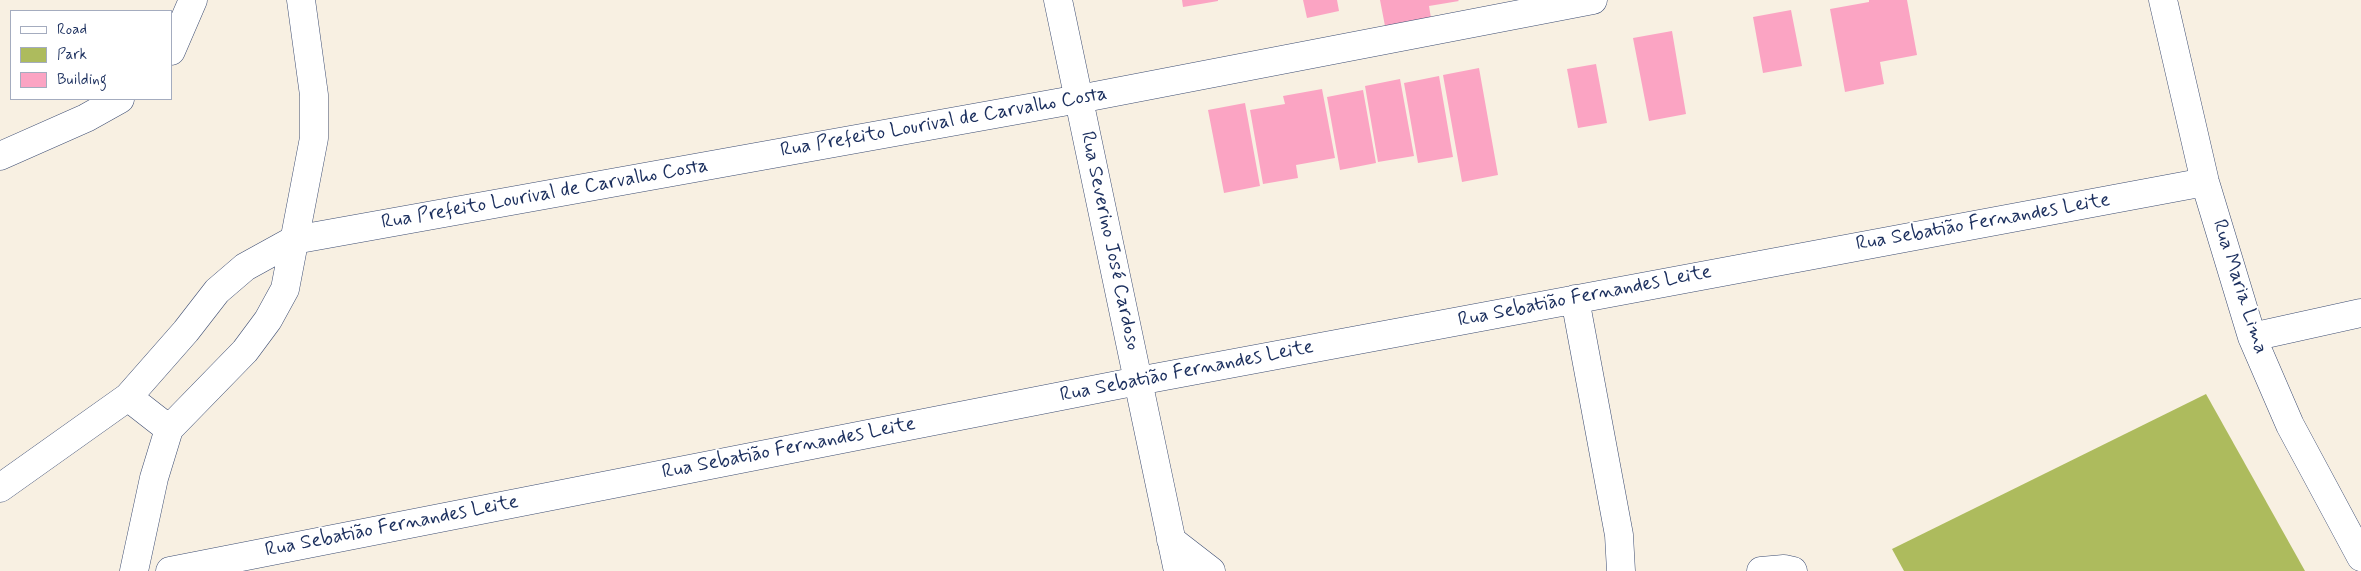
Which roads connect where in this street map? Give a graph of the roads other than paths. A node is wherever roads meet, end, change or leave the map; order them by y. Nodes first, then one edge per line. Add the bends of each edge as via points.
1 (194, 0) edge
2 (301, 0) edge
3 (1058, 0) edge
4 (1593, 0) edge
5 (2163, 0) edge
6 (172, 49) edge
7 (1079, 99) junction
8 (118, 100) edge
9 (0, 156) edge
10 (2205, 182) junction
11 (294, 240) junction
12 (1575, 299) junction
13 (2361, 313) edge
14 (2252, 337) junction
15 (1138, 381) junction
16 (128, 397) junction
17 (169, 429) junction
18 (0, 488) edge
19 (1171, 540) junction
20 (2361, 557) edge
21 (134, 571) edge
22 (170, 571) edge
23 (1178, 571) edge
24 (1211, 571) edge
25 (1621, 571) edge
26 (1762, 571) edge
27 (1793, 571) edge

1 - 6 street
2 - 11 street via 315,119
3 - 7 street, Rua Severino José Cardoso
4 - 7 street, Rua Prefeito Lourival de Carvalho Costa
5 - 10 street, Rua Maria Lima
7 - 11 street, Rua Prefeito Lourival de Carvalho Costa
7 - 15 street, Rua Severino José Cardoso
8 - 9 street
10 - 12 street, Rua Sebatião Fernandes Leite
10 - 14 street, Rua Maria Lima
11 - 16 street, Rua Prefeito Lourival de Carvalho Costa via 245,267 217,291
11 - 17 street via 285,289 268,320 245,352
12 - 15 street, Rua Sebatião Fernandes Leite
12 - 25 street via 1619,535
13 - 14 street
14 - 20 street, Rua Maria Lima via 2290,425
15 - 19 street, Rua Severino José Cardoso
15 - 22 street, Rua Sebatião Fernandes Leite
16 - 17 street
16 - 18 street, Rua Prefeito Lourival de Carvalho Costa
17 - 21 street via 154,478
19 - 23 street, Rua Severino José Cardoso
19 - 24 street
26 - 27 street

